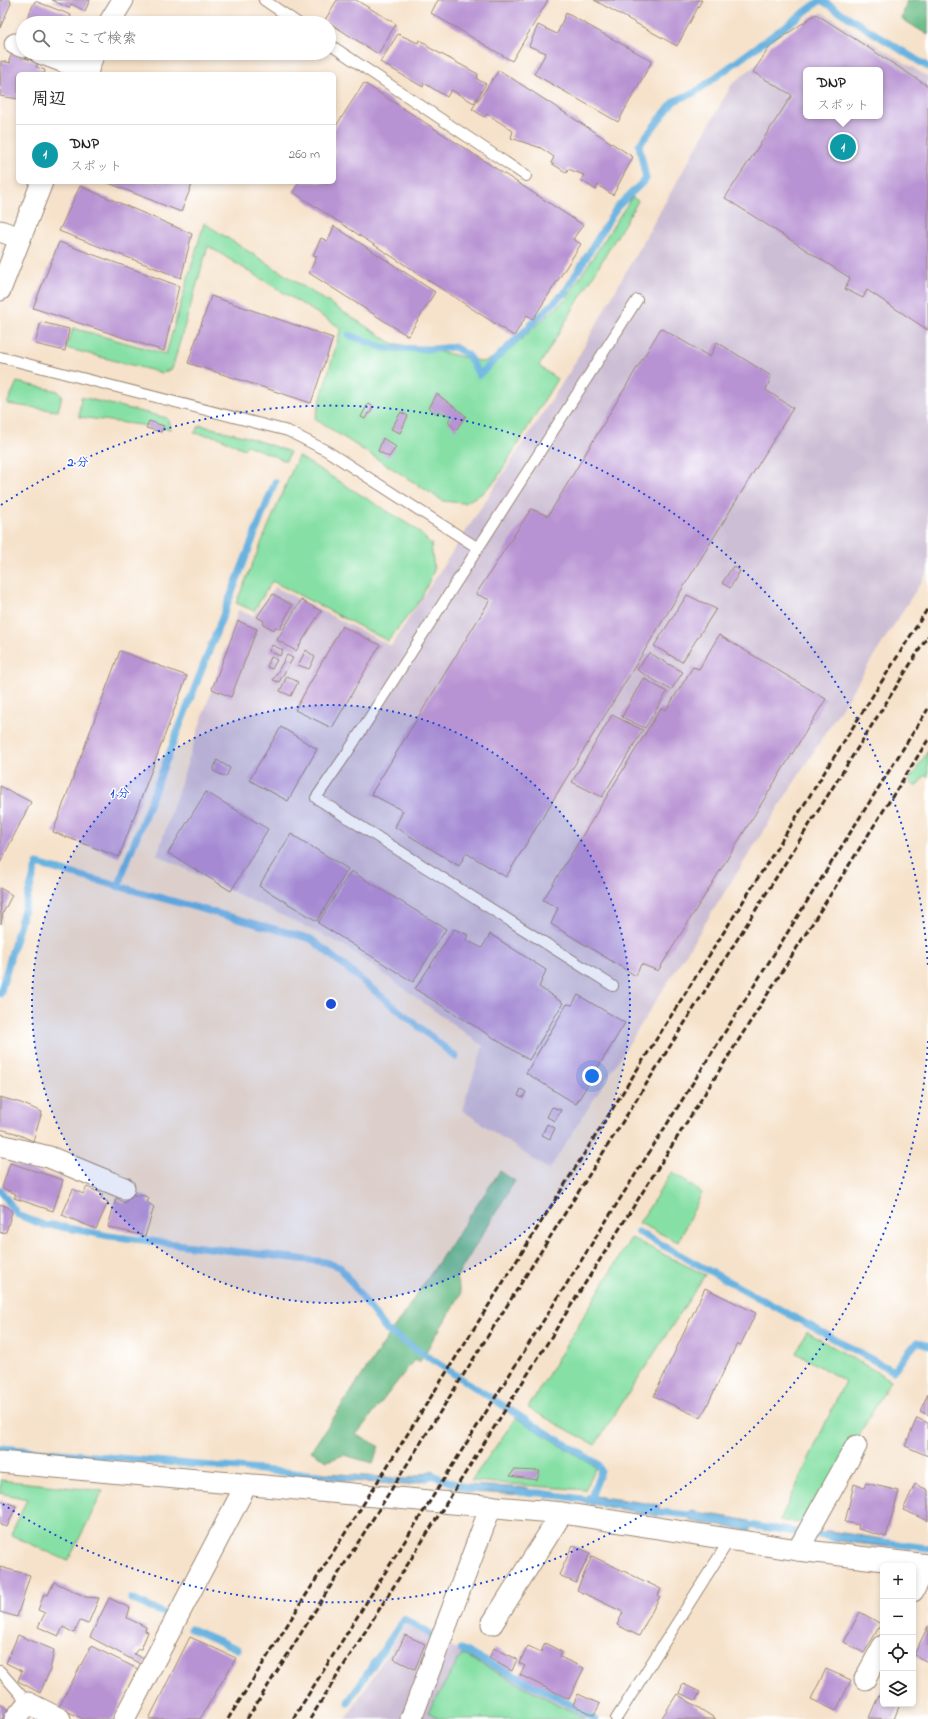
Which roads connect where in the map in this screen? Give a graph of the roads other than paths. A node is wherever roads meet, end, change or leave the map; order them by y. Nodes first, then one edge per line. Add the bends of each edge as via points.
1 (123, 0) edge
2 (264, 0) edge
3 (113, 16) edge
4 (288, 16) edge
5 (336, 49) edge
6 (66, 60) edge
7 (89, 66) edge
8 (526, 176) dead end
9 (41, 184) edge
10 (0, 231) edge
11 (20, 238) junction
12 (0, 290) edge
13 (637, 300) dead end
14 (0, 357) edge
15 (478, 548) junction
16 (613, 986) dead end
17 (0, 1145) edge
18 (124, 1188) dead end
19 (856, 1446) dead end
20 (0, 1462) edge
21 (246, 1485) junction
22 (491, 1506) junction
23 (562, 1513) junction
24 (730, 1539) junction
25 (798, 1550) junction
26 (927, 1565) edge
27 (916, 1585) edge
28 (492, 1624) dead end
29 (880, 1652) edge
30 (0, 1671) edge
31 (865, 1680) dead end
32 (28, 1703) junction
33 (15, 1719) edge
34 (60, 1719) edge
35 (124, 1719) edge
36 (411, 1719) edge
37 (616, 1719) edge

1 - 3 street
2 - 4 lane
5 - 8 lane
6 - 7 street
9 - 11 street
10 - 11 street
11 - 12 street
13 - 15 lane
14 - 15 lane via 288,431 327,451
15 - 16 lane via 316,798
17 - 18 street via 49,1157
19 - 25 street
20 - 21 street
21 - 22 street
21 - 35 street
22 - 23 street
22 - 36 street
23 - 24 street
23 - 28 street
24 - 25 street
24 - 37 lane
25 - 26 street
26 - 27 street
29 - 31 street
30 - 32 lane
32 - 33 street
32 - 34 street

